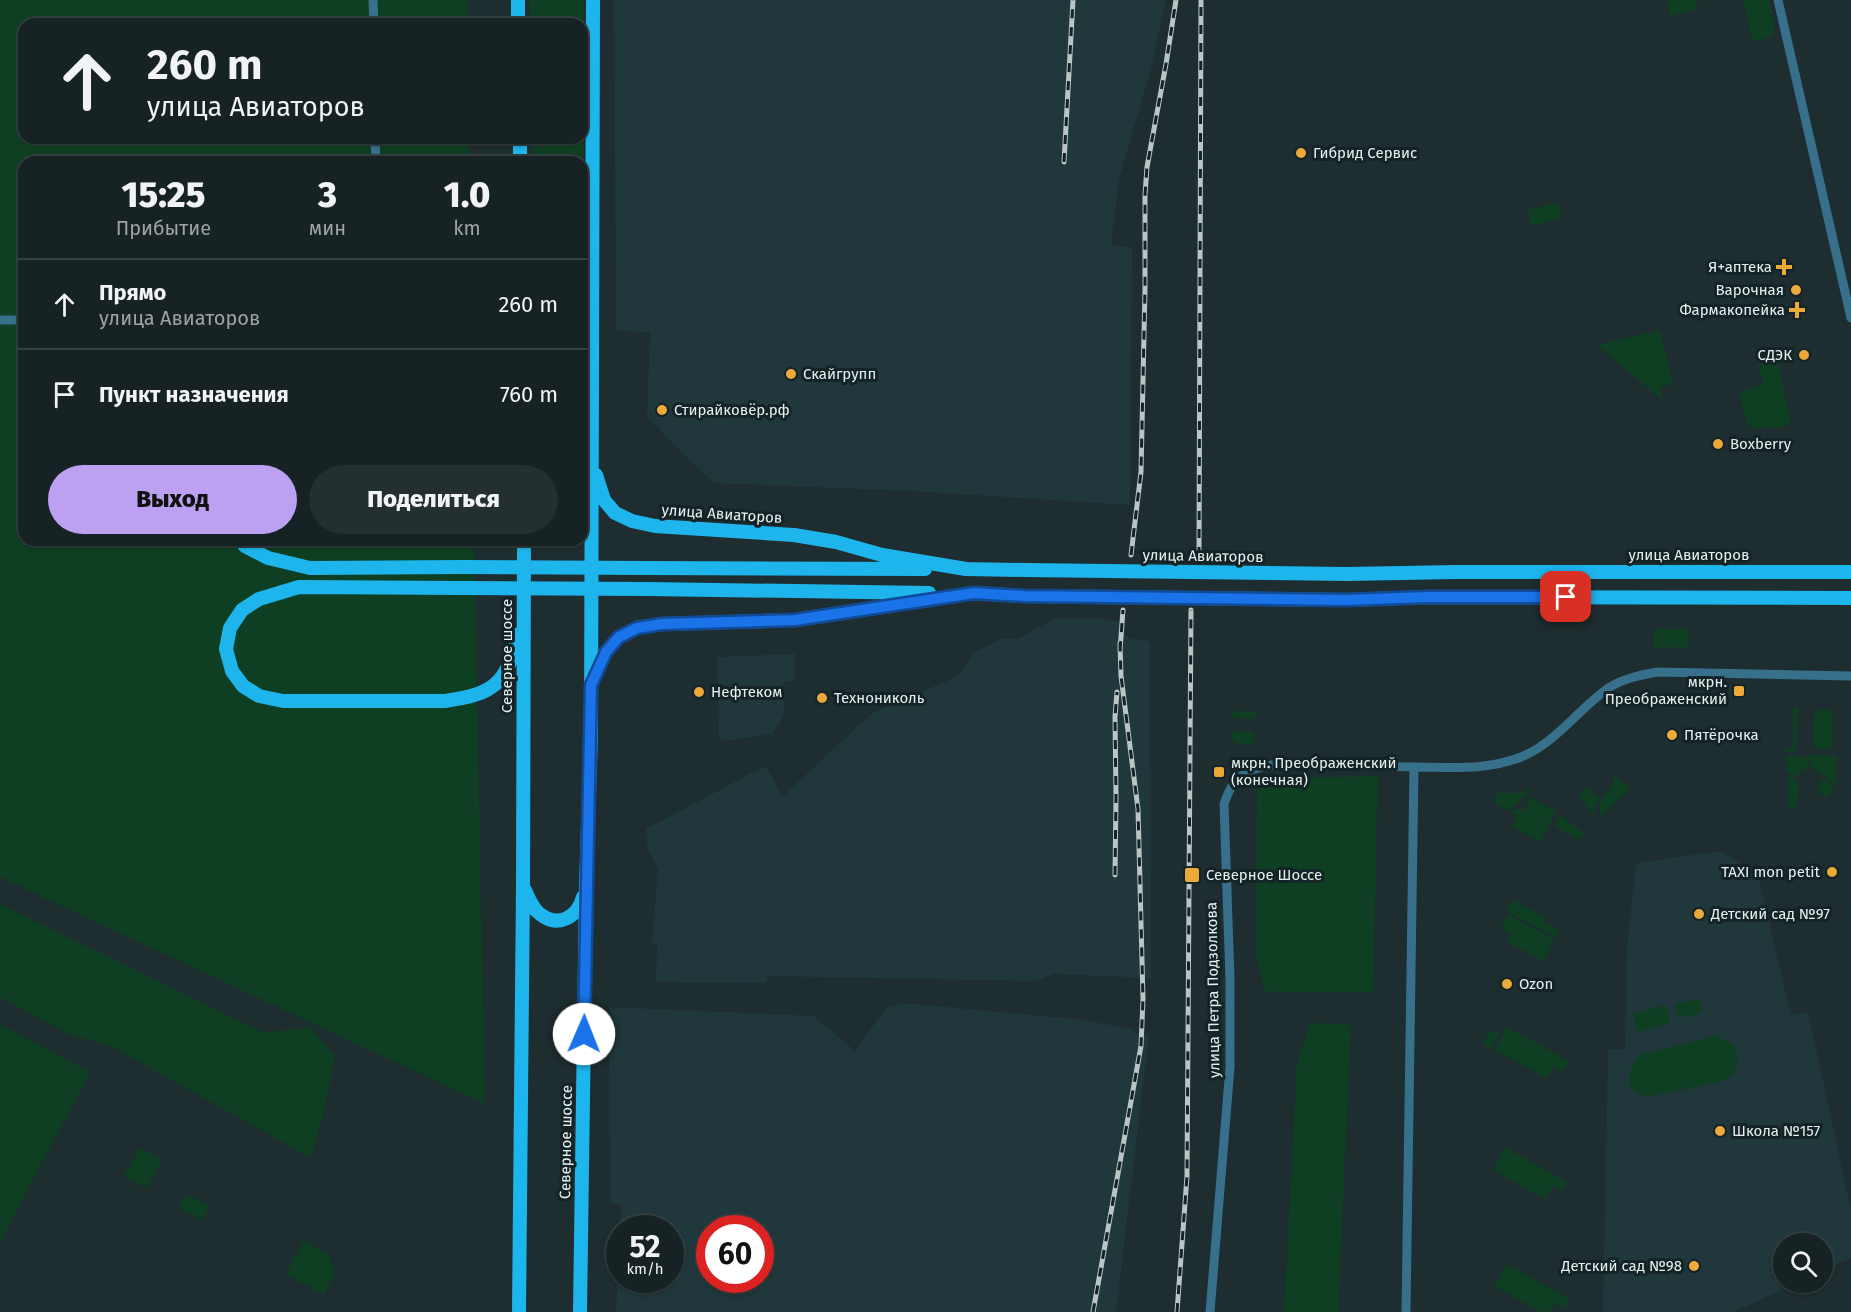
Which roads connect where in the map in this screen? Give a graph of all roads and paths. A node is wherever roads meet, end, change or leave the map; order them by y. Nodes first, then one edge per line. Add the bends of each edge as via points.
1 (373, 0) edge
2 (518, 0) edge
3 (593, 0) edge
4 (1778, 0) edge
5 (374, 18) edge
6 (518, 18) edge
7 (1851, 318) edge
8 (0, 320) edge
9 (18, 320) edge
10 (592, 465) junction
11 (245, 546) edge
12 (524, 546) edge
13 (966, 569) junction
14 (1851, 572) edge
15 (974, 593) junction
16 (1851, 598) edge
17 (524, 615) junction
18 (1851, 676) edge
19 (591, 685) junction
20 (1414, 767) junction
21 (586, 884) junction
22 (524, 885) junction
23 (519, 1312) edge
24 (580, 1312) edge
25 (1210, 1312) edge
26 (1406, 1312) edge

1 - 5 street
2 - 6 main road
3 - 10 main road, Северное шоссе
4 - 7 street
8 - 9 street
10 - 13 main road, улица Авиаторов via 604,500 615,513 632,521 655,526 794,535
10 - 19 main road, Северное шоссе
11 - 13 main road, bridge via 268,558 310,568
12 - 17 main road, Северное шоссе
13 - 14 main road, улица Авиаторов, bridge via 1347,574
15 - 16 main road, bridge via 1347,600
15 - 17 main road, bridge via 299,587 259,599 242,609 230,628 226,649 232,671 243,686 259,696 283,701 445,701 487,691 501,680 510,665
15 - 19 main road via 795,620 637,628 619,637 606,652
17 - 22 main road, Северное шоссе
18 - 20 street, улица Петра Подзолкова via 1657,672 1612,687 1523,756 1484,767
19 - 21 main road, Северное шоссе
20 - 25 street, улица Петра Подзолкова via 1272,765 1244,774 1228,791 1224,804 1230,1067
20 - 26 street
21 - 22 main road via 580,907 562,920 540,914 531,904
21 - 24 main road, Северное шоссе
22 - 23 main road, Северное шоссе

